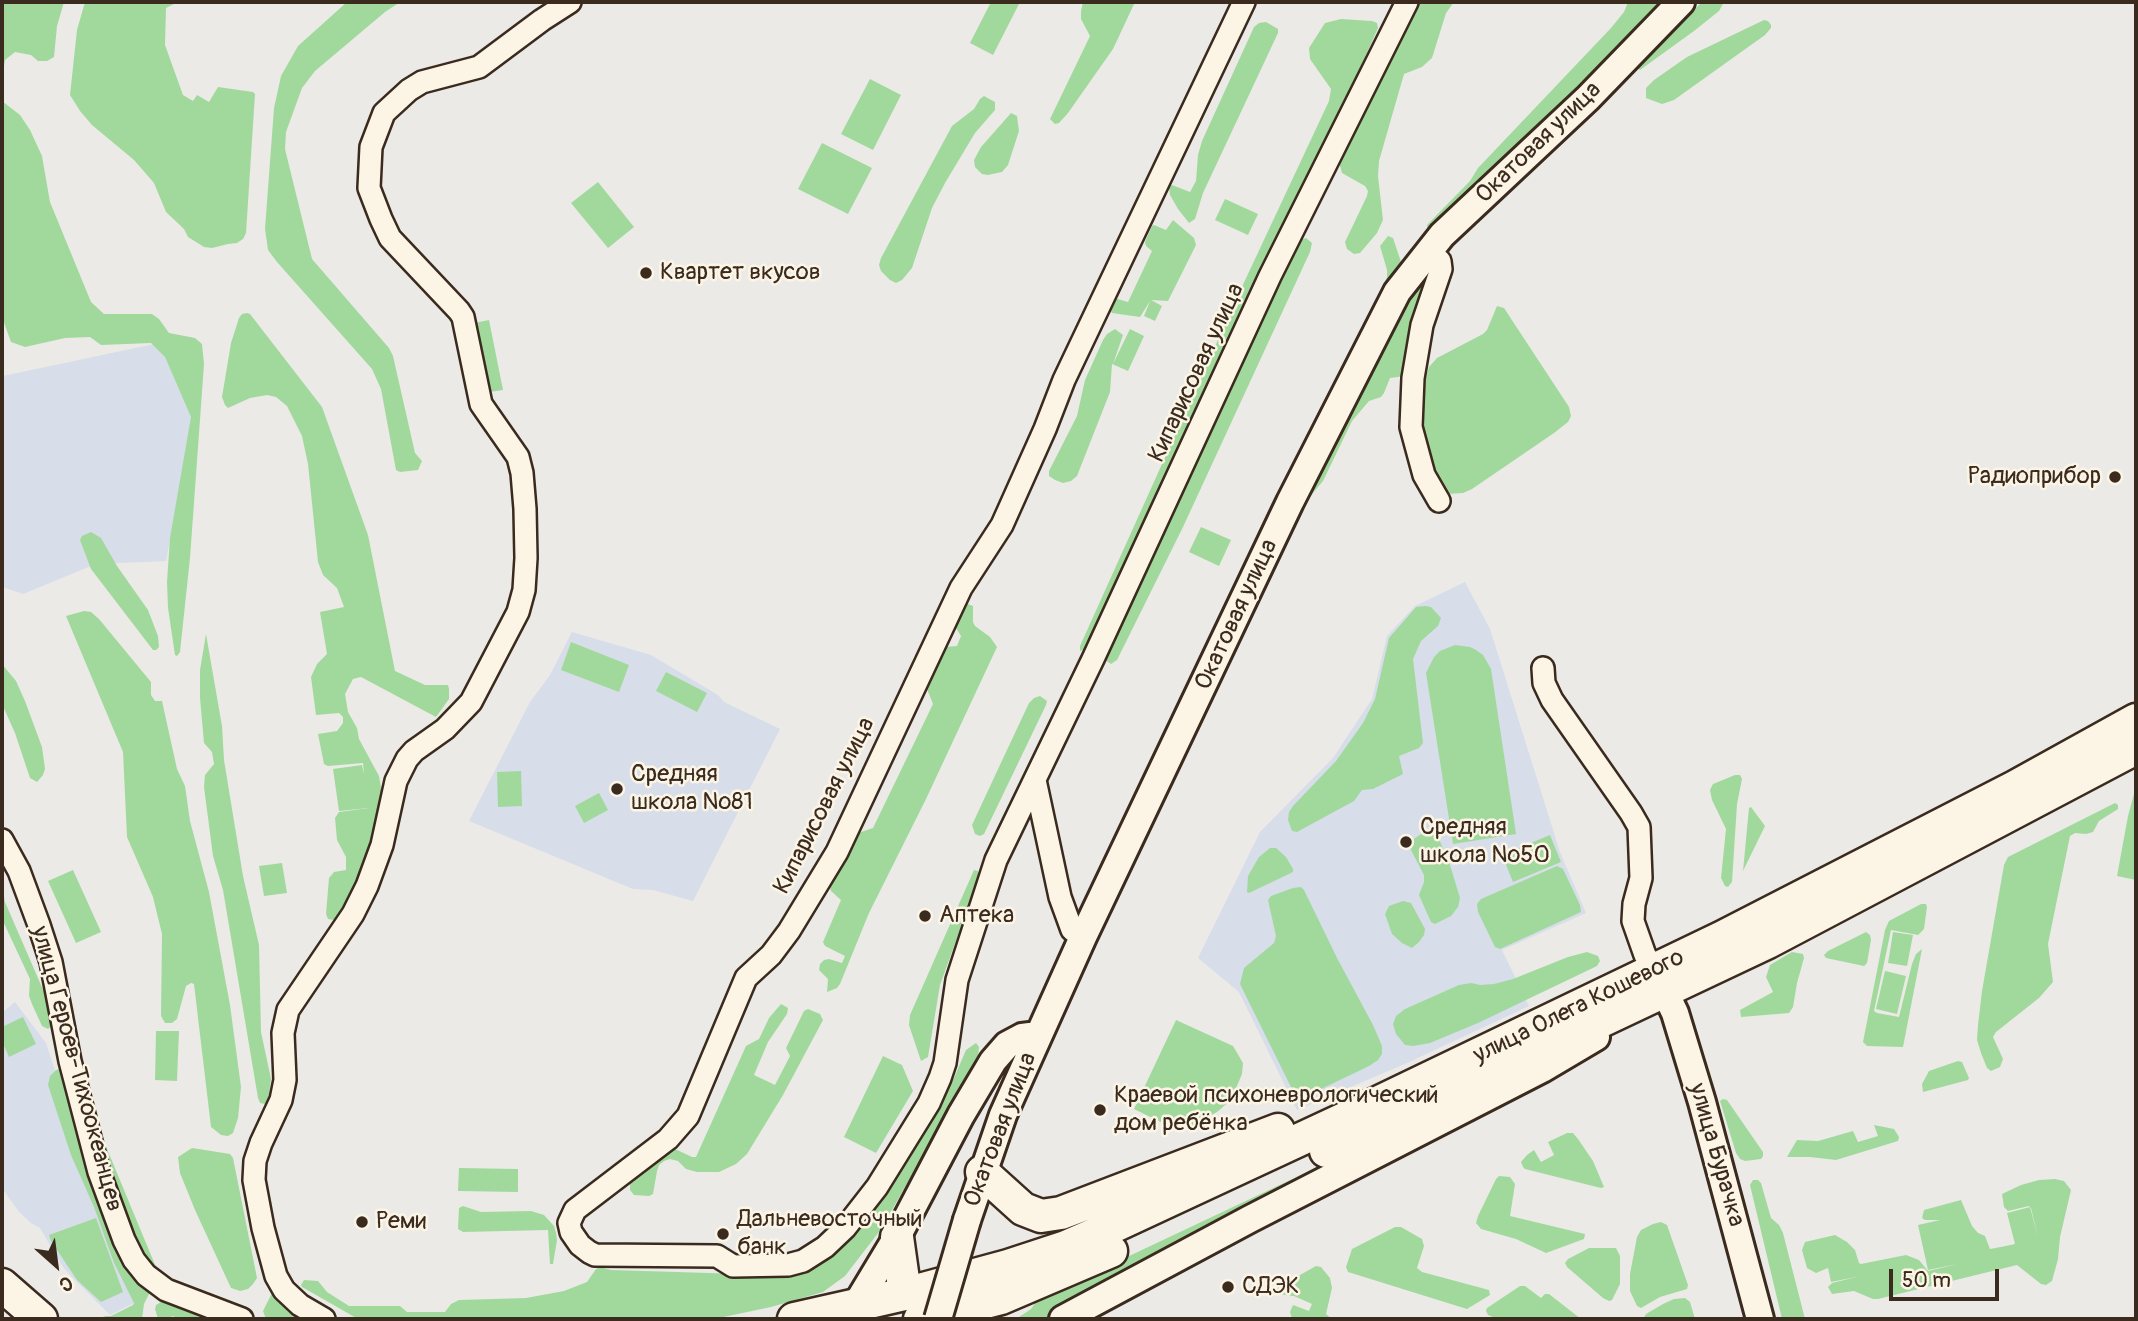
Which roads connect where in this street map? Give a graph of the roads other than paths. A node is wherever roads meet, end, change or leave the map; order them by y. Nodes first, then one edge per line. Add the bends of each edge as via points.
1 (570, 2) edge
2 (1244, 2) edge
3 (1407, 2) edge
4 (1681, 2) edge
5 (1429, 251) junction
6 (1439, 501) dead end
7 (1543, 668) dead end
8 (2136, 720) edge
9 (2136, 748) edge
10 (1035, 780) junction
11 (2, 840) edge
12 (1083, 937) junction
13 (1660, 981) junction
14 (1629, 1009) junction
15 (1038, 1035) junction
16 (961, 1115) junction
17 (1003, 1115) junction
18 (1345, 1119) junction
19 (982, 1172) junction
20 (897, 1237) junction
21 (1016, 1277) junction
22 (2, 1285) edge
23 (856, 1305) junction
24 (913, 1306) edge
25 (2, 1312) edge
26 (10, 1319) edge
27 (41, 1319) edge
28 (242, 1319) edge
29 (324, 1319) edge
30 (794, 1319) edge
31 (938, 1319) edge
32 (1063, 1319) edge
33 (1760, 1319) edge

1 - 29 street via 479,67 422,82 409,90 384,113 370,148 369,188 390,238 459,310 481,404 518,457 526,558 518,612 471,702 407,758 396,781 382,845 367,886 288,1010 283,1033 285,1080 255,1161 254,1180 276,1276 300,1306
2 - 10 street, Кипарисовая улица via 1064,380 998,533 961,588 836,852 789,931 746,978 688,1116 668,1139 575,1210 569,1223 580,1245 595,1255 717,1256 733,1266 779,1266 814,1255 845,1228 877,1187 940,1078 957,979 973,926 996,860
3 - 10 street, Кипарисовая улица via 1270,276
4 - 5 main road, Окатовая улица
5 - 6 street via 1440,261 1441,269 1422,325 1411,427 1424,475
5 - 12 main road, Окатовая улица via 1397,292 1298,486
7 - 13 street via 1552,700 1639,827 1641,878 1633,921
8 - 13 highway, улица Олега Кошевого
9 - 13 highway, улица Олега Кошевого via 1768,942
10 - 12 street via 1060,897 1072,930
11 - 28 street, улица Героев-Тихоокеанцев via 19,872 51,962 99,1172 134,1260 166,1290
12 - 15 main road, Окатовая улица
13 - 14 highway, улица Олега Кошевого
13 - 18 highway, улица Олега Кошевого
13 - 33 main road, улица Бурачка via 1675,1013 1702,1102
14 - 21 highway, улица Олега Кошевого via 1356,1138
14 - 32 main road via 1612,1027 1542,1069
15 - 16 main road via 1007,1045
15 - 17 main road, Окатовая улица
16 - 17 main road via 985,1098 998,1105
16 - 20 main road
17 - 19 main road, Окатовая улица
18 - 19 highway via 1310,1118 1062,1213 1041,1216 1023,1209
18 - 21 highway, улица Олега Кошевого via 1066,1247
19 - 31 main road, Окатовая улица, bridge
20 - 23 main road
20 - 24 highway
21 - 24 highway via 1001,1298
22 - 27 highway
23 - 24 highway
23 - 30 highway
25 - 26 highway

